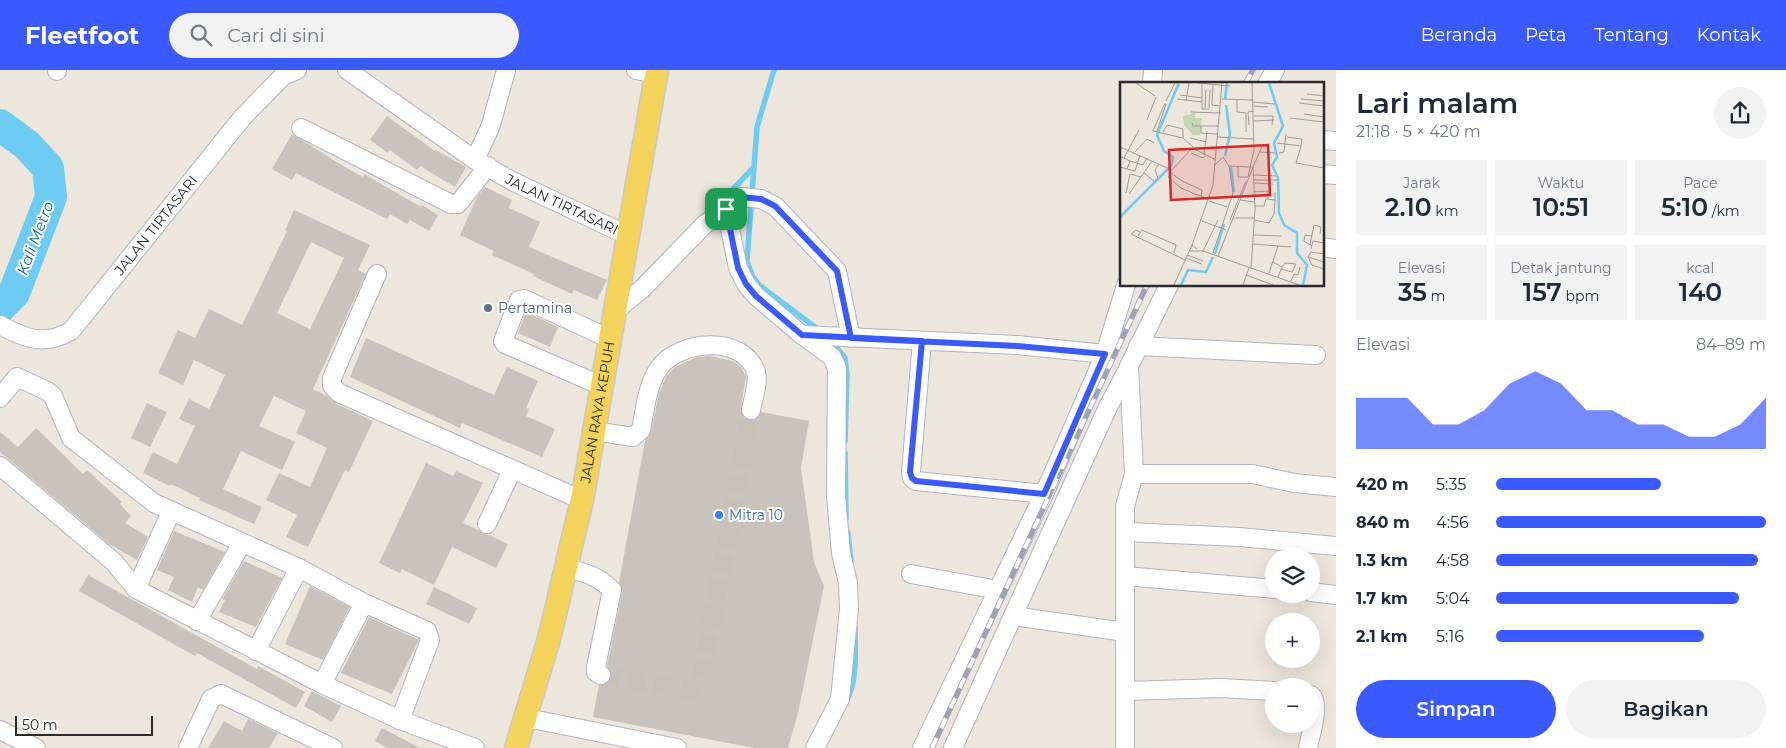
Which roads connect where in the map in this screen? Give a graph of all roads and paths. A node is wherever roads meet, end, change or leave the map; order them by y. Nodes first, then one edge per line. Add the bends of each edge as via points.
1 (297, 70) edge
2 (347, 70) edge
3 (506, 70) edge
4 (1275, 70) edge
5 (649, 71) edge
6 (1268, 82) edge
7 (301, 128) dead end
8 (482, 163) junction
9 (726, 209) junction
10 (627, 235) junction
11 (377, 274) dead end
12 (1126, 286) edge
13 (1168, 286) edge
14 (615, 311) junction
15 (0, 325) edge
16 (802, 335) junction
17 (846, 338) junction
18 (610, 339) junction
19 (922, 341) junction
20 (1138, 346) junction
21 (1105, 354) junction
22 (1316, 355) dead end
23 (1129, 366) junction
24 (602, 386) junction
25 (0, 398) edge
26 (751, 410) tunnel mouth
27 (594, 431) junction
28 (0, 466) edge
29 (512, 470) junction
30 (1134, 474) junction
31 (1336, 487) edge
32 (1044, 494) junction
33 (582, 500) junction
34 (171, 512) junction
35 (488, 524) dead end
36 (1126, 532) junction
37 (242, 543) junction
38 (1336, 546) edge
39 (299, 568) junction
40 (567, 568) junction
41 (911, 574) dead end
42 (1126, 576) junction
43 (1265, 588) edge
44 (136, 589) junction
45 (998, 590) junction
46 (1320, 593) edge
47 (1336, 594) edge
48 (364, 602) junction
49 (1013, 616) junction
50 (198, 621) junction
51 (1125, 632) junction
52 (256, 651) junction
53 (601, 675) dead end
54 (322, 684) junction
55 (1265, 690) edge
56 (1126, 691) junction
57 (527, 718) junction
58 (400, 720) junction
59 (0, 730) edge
60 (1311, 733) edge
61 (816, 747) edge
62 (36, 748) edge
63 (188, 748) edge
64 (333, 748) edge
65 (475, 748) edge
66 (516, 748) edge
67 (678, 748) edge
68 (922, 748) edge
69 (953, 748) edge
70 (1125, 748) edge
71 (1308, 748) edge

1 - 15 street, JALAN TIRTASARI via 283,76 242,118 71,331 57,339 38,340
2 - 8 street, JALAN TIRTASARI
3 - 8 street
4 - 6 street
5 - 10 main road, JALAN RAYA KEPUH
7 - 8 street via 450,204 458,204 464,199
8 - 10 street, JALAN TIRTASARI via 514,182
9 - 14 street via 705,224 642,289
9 - 16 street via 738,268 746,284
9 - 17 street via 743,197 761,199 775,206 837,271
10 - 14 main road, JALAN RAYA KEPUH
11 - 29 street via 332,378 332,386 339,393
12 - 21 street
13 - 20 street
14 - 18 main road, JALAN RAYA KEPUH
16 - 17 street
16 - 61 street via 832,357 837,368 836,496 840,553 848,583 849,608 840,699
17 - 19 street
18 - 24 main road, JALAN RAYA KEPUH
18 - 24 street via 524,299 519,300 503,341
19 - 21 street
19 - 32 street via 912,478
20 - 22 street
20 - 23 street
21 - 32 street
23 - 30 street
23 - 49 street
24 - 27 main road, JALAN RAYA KEPUH
25 - 34 street via 17,377 47,391 53,396 71,438 154,503
26 - 27 street via 756,376 750,361 725,347 700,345 684,349 660,366 653,377 642,430 633,437
27 - 33 main road, JALAN RAYA KEPUH
28 - 44 street via 114,562
29 - 33 street
29 - 35 street
30 - 31 street via 1253,474
30 - 36 street via 1126,506
32 - 45 street
33 - 40 main road, JALAN RAYA KEPUH
34 - 37 street
34 - 44 street
36 - 38 street via 1239,537
36 - 42 street
37 - 39 street
37 - 50 street
39 - 48 street
39 - 52 street
40 - 53 street via 592,574 612,590 596,667 596,672
40 - 57 main road, JALAN RAYA KEPUH
41 - 45 street
42 - 43 street
42 - 51 street
44 - 50 street
45 - 68 street
46 - 47 street
48 - 54 street
48 - 58 street via 427,631 430,636
49 - 51 street
49 - 69 street
50 - 52 street
51 - 56 street
52 - 54 street
54 - 58 street
55 - 56 street via 1221,688
56 - 70 street
57 - 66 main road, JALAN RAYA KEPUH
57 - 67 street
58 - 65 street
59 - 62 street
60 - 71 street
63 - 64 street via 211,699 221,694

